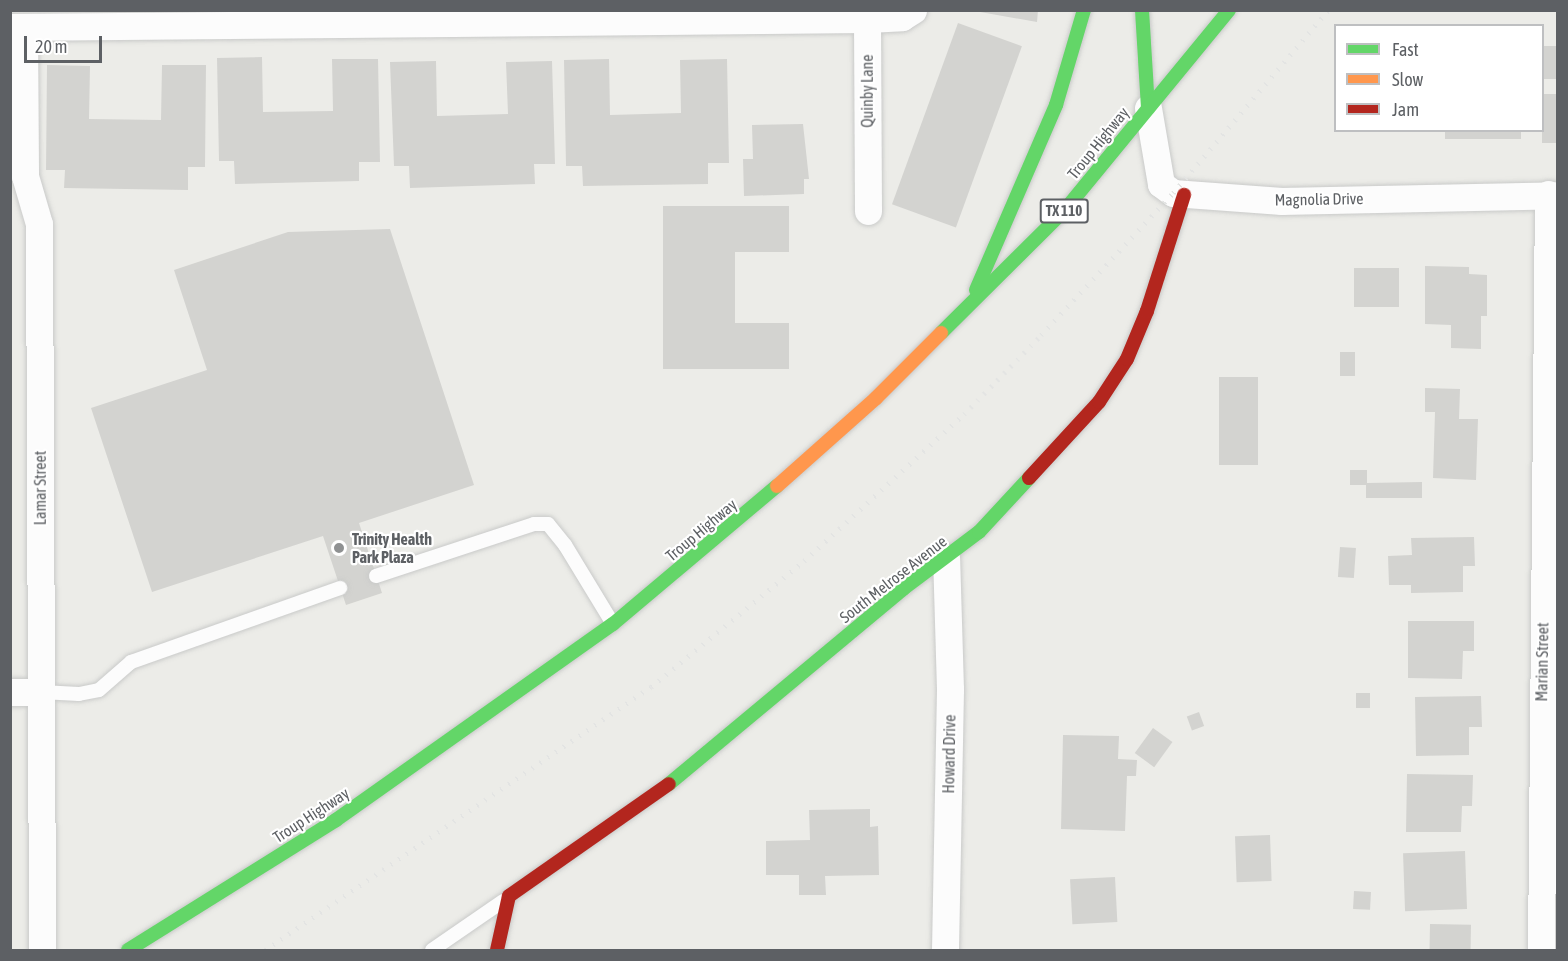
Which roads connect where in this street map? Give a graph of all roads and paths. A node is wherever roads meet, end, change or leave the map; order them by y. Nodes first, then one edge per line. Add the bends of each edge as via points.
1 (913, 10) edge
2 (1084, 10) edge
3 (1142, 10) edge
4 (1229, 10) edge
5 (867, 19) junction
6 (17, 27) edge
7 (1148, 108) junction
8 (1553, 194) edge
9 (1184, 195) junction
10 (868, 211) dead end
11 (969, 305) junction
12 (946, 558) junction
13 (376, 576) dead end
14 (340, 588) dead end
15 (614, 624) junction
16 (10, 692) edge
17 (40, 692) junction
18 (1549, 781) edge
19 (509, 896) junction
20 (42, 951) edge
21 (128, 951) edge
22 (432, 951) edge
23 (497, 951) edge
24 (945, 951) edge
25 (1541, 951) edge

1 - 5 street via 902,17
2 - 11 main road via 1052,116
3 - 7 main road, Troup Highway
4 - 7 main road, TX 110
5 - 6 street
5 - 10 street, Quinby Lane
6 - 17 street, Lamar Street via 25,176 39,224
7 - 9 street, Magnolia Drive via 1161,184
7 - 11 main road, Troup Highway / TX 110 via 1064,211
8 - 9 street, Magnolia Drive via 1282,201
8 - 18 street, Marian Street
9 - 12 main road, South Melrose Avenue via 1147,311 1127,359 1099,402 979,532
11 - 15 main road, Troup Highway via 876,398
12 - 19 main road, South Melrose Avenue via 903,589 666,787
12 - 24 street, Howard Drive via 950,689
13 - 15 lane via 534,524 548,524
14 - 17 lane via 131,662 99,690 79,694
15 - 21 main road, Troup Highway via 336,820
16 - 17 street
17 - 20 street, Lamar Street
18 - 25 street, Marian Street
19 - 22 lane
19 - 23 main road

